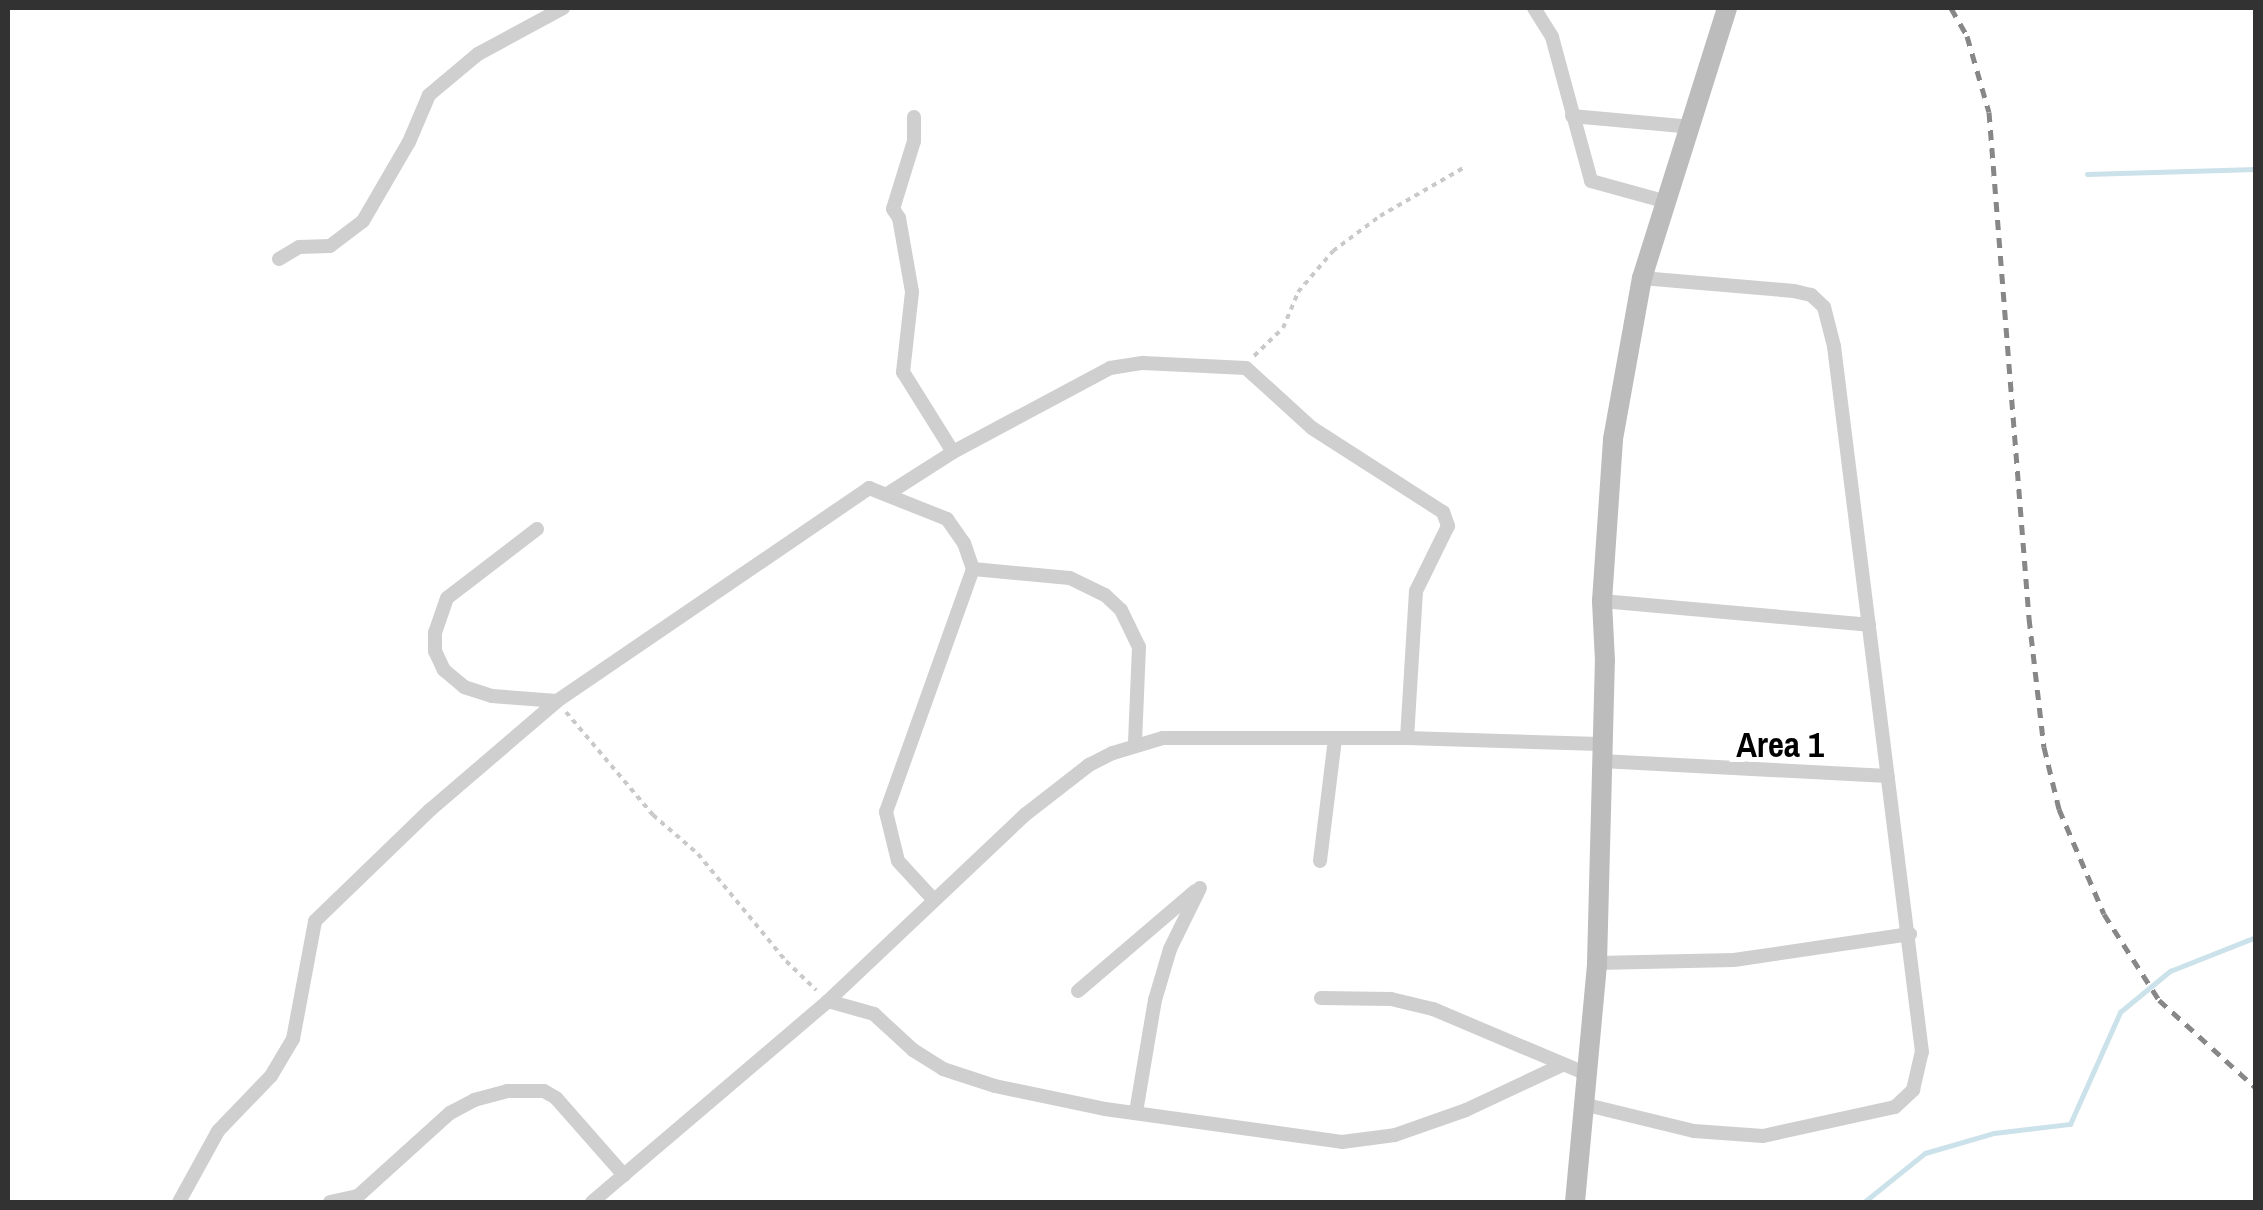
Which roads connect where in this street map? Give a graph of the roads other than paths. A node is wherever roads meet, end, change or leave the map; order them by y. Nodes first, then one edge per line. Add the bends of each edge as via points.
1 (563, 8) edge
2 (1534, 8) edge
3 (1727, 8) edge
4 (914, 116) dead end
5 (1572, 116) junction
6 (1692, 127) junction
7 (1667, 202) junction
8 (280, 260) dead end
9 (1642, 278) junction
10 (953, 452) junction
11 (889, 493) junction
12 (537, 530) dead end
13 (974, 569) junction
14 (1602, 600) junction
15 (1869, 625) junction
16 (557, 700) junction
17 (1407, 738) junction
18 (1335, 739) junction
19 (1135, 743) junction
20 (1601, 753) junction
21 (1888, 776) junction
22 (1320, 860) dead end
23 (933, 900) junction
24 (1910, 934) junction
25 (1596, 963) junction
26 (1078, 990) dead end
27 (1321, 998) dead end
28 (828, 1001) junction
29 (1560, 1066) junction
30 (1589, 1076) junction
31 (1588, 1105) junction
32 (1136, 1112) junction
33 (624, 1176) junction
34 (179, 1202) edge
35 (330, 1202) edge
36 (592, 1202) edge
37 (1575, 1202) edge

1 - 8 street via 478,54 429,96 363,221 330,246 298,246
2 - 5 street via 1552,37
3 - 6 main road
4 - 10 street via 914,141 893,209 912,292 903,372
5 - 6 street
5 - 7 street via 1590,181
6 - 7 main road
7 - 9 main road
9 - 14 main road via 1612,439
9 - 15 street via 1794,290 1824,307
10 - 11 street
10 - 17 street via 1126,364 1246,368 1312,428 1444,512 1448,526 1416,590
11 - 13 street via 947,519
11 - 16 street via 868,488 848,498
12 - 16 street via 448,598 435,652 464,687 492,696
13 - 19 street via 1070,578 1121,610 1140,647
13 - 23 street via 886,812 898,861
14 - 15 street
14 - 20 main road
15 - 21 street
16 - 34 street via 315,921 293,1039 271,1076 218,1131
17 - 18 street
17 - 20 street
18 - 19 street
18 - 22 street
19 - 23 street via 1089,764
20 - 21 street
20 - 25 main road
21 - 24 street
23 - 28 street
24 - 25 street via 1734,960
24 - 31 street via 1922,1052 1913,1090 1895,1107 1763,1136 1727,1136
25 - 30 main road
26 - 32 street via 1200,888 1170,949 1155,1000
27 - 29 street via 1433,1009
28 - 32 street via 874,1014 943,1070
28 - 33 street
29 - 30 street
29 - 32 street via 1466,1110 1374,1141 1309,1139
30 - 31 main road
31 - 37 main road
33 - 35 street via 556,1098 544,1091 507,1092 450,1113 358,1196
33 - 36 street

